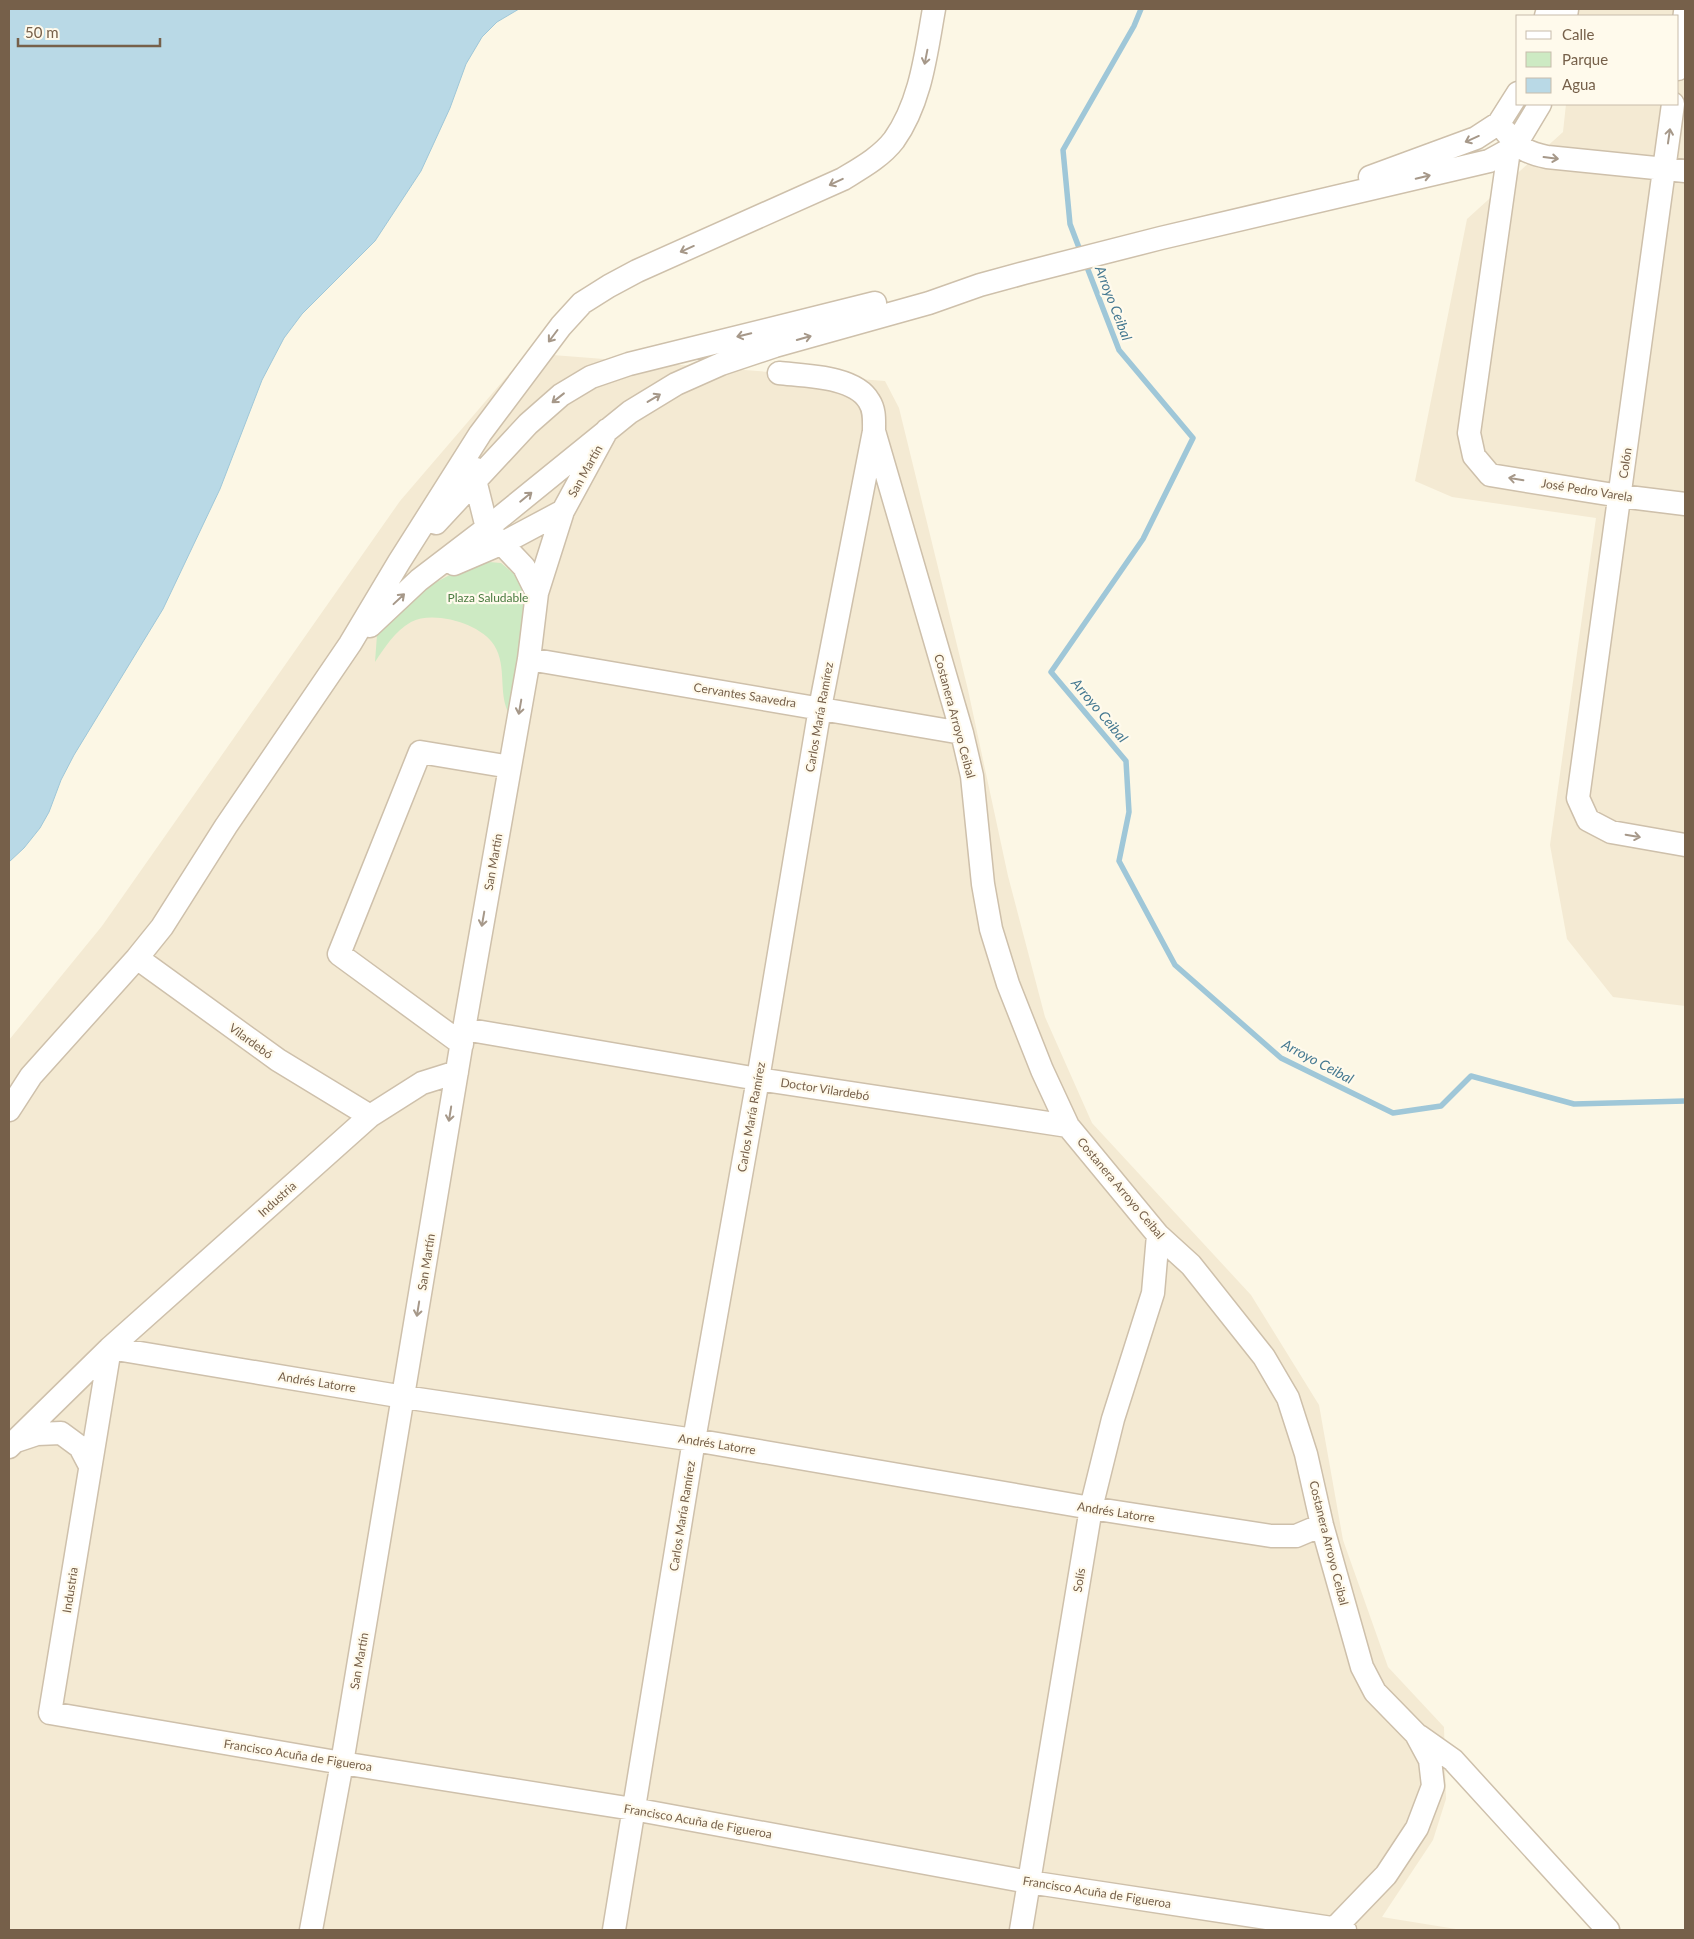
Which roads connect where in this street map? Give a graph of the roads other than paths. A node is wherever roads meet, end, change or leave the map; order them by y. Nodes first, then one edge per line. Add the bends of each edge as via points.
1 (934, 9) edge
2 (1685, 12) edge
3 (1679, 61) edge
4 (1516, 96) edge
5 (1539, 105) edge
6 (1673, 105) edge
7 (1499, 123) junction
8 (1512, 147) junction
9 (1489, 161) junction
10 (1675, 169) edge
11 (1273, 213) junction
12 (1499, 219) junction
13 (980, 285) junction
14 (779, 373) dead end
15 (607, 430) junction
16 (874, 431) junction
17 (480, 434) junction
18 (475, 480) junction
19 (1620, 496) junction
20 (1685, 504) edge
21 (563, 511) junction
22 (495, 536) junction
23 (399, 562) junction
24 (537, 593) junction
25 (350, 644) junction
26 (528, 659) junction
27 (820, 708) junction
28 (962, 733) junction
29 (510, 767) junction
30 (1685, 845) edge
31 (137, 958) junction
32 (463, 1037) junction
33 (457, 1072) junction
34 (758, 1079) junction
35 (9, 1110) edge
36 (370, 1116) junction
37 (1068, 1126) junction
38 (1158, 1235) junction
39 (110, 1348) junction
40 (404, 1396) junction
41 (694, 1440) junction
42 (12, 1444) edge
43 (90, 1466) junction
44 (1091, 1508) junction
45 (1322, 1525) junction
46 (50, 1713) joint
47 (1416, 1734) junction
48 (342, 1763) junction
49 (633, 1809) junction
50 (1029, 1882) junction
51 (312, 1930) edge
52 (614, 1930) edge
53 (1020, 1930) edge
54 (1338, 1930) edge
55 (1608, 1930) edge

1 -> 17 street via 925,63 913,105 894,140 874,160 843,179 637,271 582,303 560,326
2 - 3 street
4 - 7 street
5 - 8 street
10 -> 6 street, Colón
7 - 8 street
7 -> 11 street via 1476,138
8 - 9 street
8 -> 10 street via 1547,157
8 - 12 street
11 -> 9 street
9 - 12 street
10 - 19 street, Colón
11 - 13 street
19 -> 12 street, José Pedro Varela via 1490,475 1474,456 1469,433
15 -> 13 street via 676,384 721,364
13 -> 18 street via 926,290 628,364 591,377 561,395 535,418
14 - 16 street, Carlos María Ramírez via 854,386 869,400 874,414
15 - 21 street, San Martín
22 -> 15 street
16 - 27 street, Carlos María Ramírez
16 - 28 street, Costanera Arroyo Ceibal
17 - 18 street
17 - 23 street
18 - 22 street
18 - 23 street
19 - 20 street, José Pedro Varela
19 -> 30 street, Colón via 1578,798 1588,820 1611,832
21 - 22 street, San Martín
21 - 24 street, San Martín
22 - 24 street via 524,567
25 -> 22 street via 419,580
23 - 25 street
24 - 26 street, San Martín
25 - 31 street via 226,826 162,927
26 - 27 street, Cervantes Saavedra
26 -> 29 street, San Martín
27 - 28 street, Cervantes Saavedra
27 - 34 street, Carlos María Ramírez
28 - 37 street, Costanera Arroyo Ceibal via 972,776 991,929 1011,993
29 -> 32 street, San Martín
29 - 32 street via 420,752 339,954
31 - 35 street via 31,1076
31 - 36 street, Vilardebó via 278,1060
32 - 33 street, San Martín
32 - 34 street, Doctor Vilardebó
33 - 36 street, Industria via 422,1083
33 -> 40 street, San Martín
34 - 37 street, Doctor Vilardebó
34 - 41 street, Carlos María Ramírez
36 - 39 street, Industria
37 - 38 street, Costanera Arroyo Ceibal
38 - 44 street, Solís via 1153,1293 1113,1419
38 - 45 street, Costanera Arroyo Ceibal via 1197,1273 1264,1357 1288,1398 1306,1454
39 - 40 street, Andrés Latorre
39 - 42 street, Industria
39 - 43 street, Industria
40 - 41 street, Andrés Latorre
40 - 48 street, San Martín
41 - 44 street, Andrés Latorre
41 - 49 street, Carlos María Ramírez
42 - 43 street, Industria via 38,1434 61,1434 80,1447
43 - 46 street, Industria
44 - 45 street, Andrés Latorre via 1271,1536 1296,1536
44 - 50 street, Solís
45 - 47 street, Costanera Arroyo Ceibal via 1362,1667 1375,1692
46 - 48 street, Francisco Acuña de Figueroa
47 - 54 street, Costanera Arroyo Ceibal via 1430,1760 1433,1786 1418,1828 1386,1874
47 - 55 street via 1453,1760
48 - 49 street, Francisco Acuña de Figueroa
48 - 51 street, San Martín
49 - 50 street, Francisco Acuña de Figueroa
49 - 52 street, Carlos María Ramírez
50 - 53 street, Solís
50 - 54 street, Francisco Acuña de Figueroa

